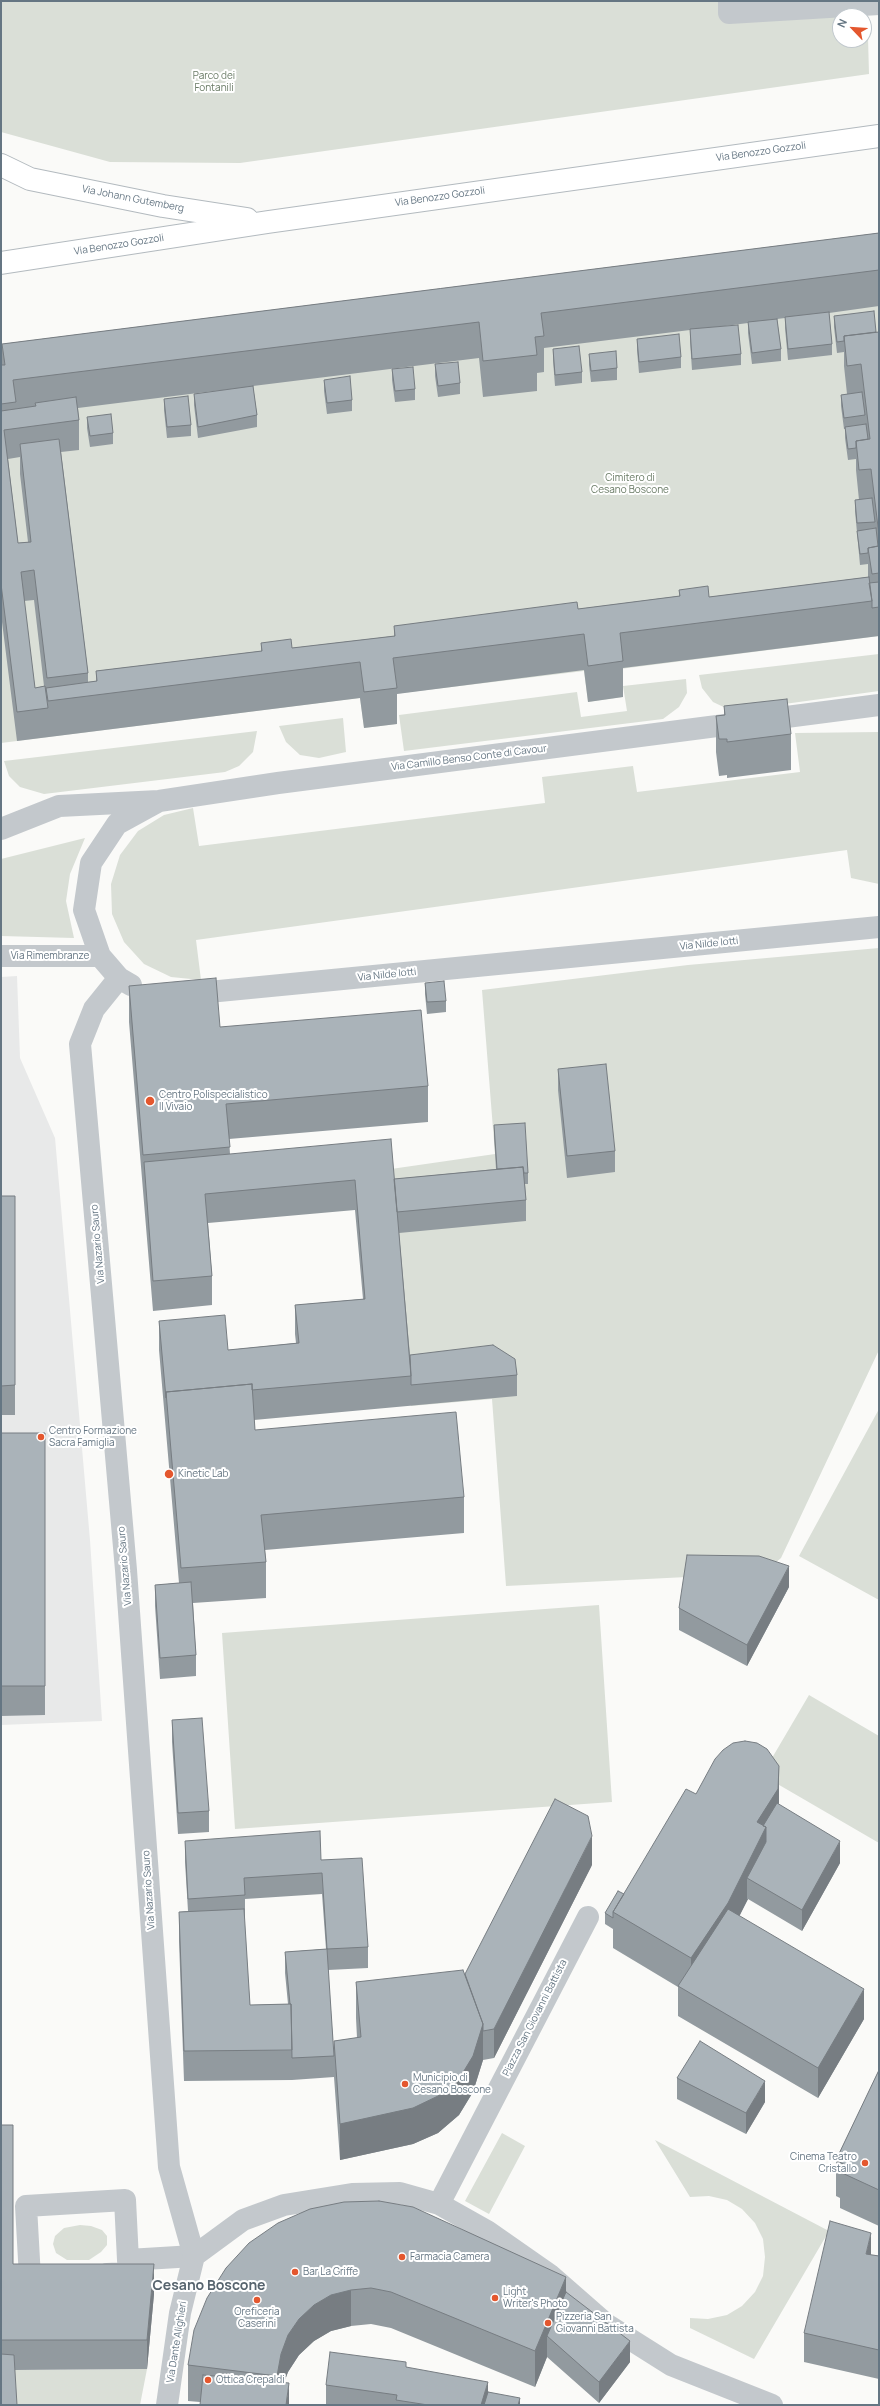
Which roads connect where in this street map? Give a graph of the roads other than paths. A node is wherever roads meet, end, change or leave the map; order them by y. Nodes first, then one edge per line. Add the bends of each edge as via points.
1 (729, 1) edge
2 (879, 4) edge
3 (879, 136) edge
4 (1, 165) edge
5 (268, 222) junction
6 (1, 263) edge
7 (879, 705) edge
8 (159, 801) junction
9 (1, 829) edge
10 (879, 927) edge
11 (1, 956) edge
12 (100, 956) junction
13 (119, 978) junction
14 (147, 994) edge
15 (170, 996) edge
16 (588, 1917) dead end
17 (439, 2204) junction
18 (194, 2256) junction
19 (128, 2260) junction
20 (167, 2405) edge
21 (772, 2405) edge

1 - 2 street via 729,13
3 - 5 street, Via Benozzo Gozzoli
4 - 5 street, Via Johann Gutemberg via 30,178 163,206
5 - 6 street, Via Benozzo Gozzoli
7 - 8 street, Via Camillo Benso Conte di Cavour via 278,783
8 - 9 street, Via Camillo Benso Conte di Cavour via 59,806
8 - 12 street via 117,824 91,864 84,910
10 - 15 street, Via Nilde Iotti
11 - 12 street, Via Rimembranze
12 - 13 street
13 - 14 street
13 - 18 street, Via Nazario Sauro via 94,1009 80,1044 126,1570 169,2167
16 - 17 street, Piazza San Giovanni Battista
17 - 18 street via 400,2193 352,2194 284,2205 243,2220
17 - 21 street via 487,2231 550,2275 606,2324 671,2364
18 - 19 street
18 - 20 street, Via Dante Alighieri via 180,2313
19 - 19 street via 129,2273 30,2278 26,2206 125,2200

